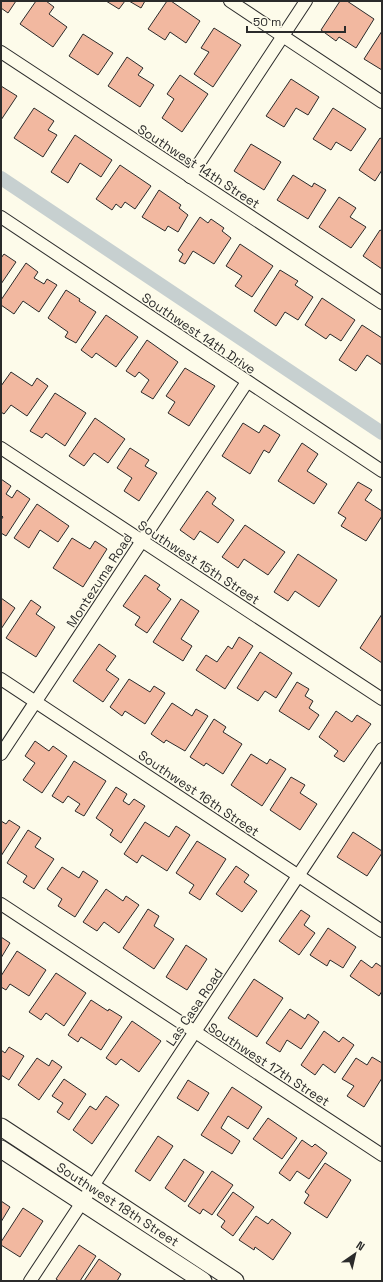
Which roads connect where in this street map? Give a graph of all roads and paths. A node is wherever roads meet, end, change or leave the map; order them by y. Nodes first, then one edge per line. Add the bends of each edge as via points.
1 (230, 1) edge
2 (306, 1) edge
3 (283, 36) junction
4 (1, 52) edge
5 (382, 102) edge
6 (190, 177) junction
7 (1, 217) edge
8 (382, 303) edge
9 (247, 382) junction
10 (1, 448) edge
11 (382, 471) edge
12 (142, 541) junction
13 (1, 679) edge
14 (382, 699) edge
15 (36, 702) junction
16 (382, 749) edge
17 (1, 754) edge
18 (298, 876) junction
19 (1, 904) edge
20 (382, 931) edge
21 (195, 1032) junction
22 (1, 1127) edge
23 (1, 1149) edge
24 (382, 1155) edge
25 (92, 1186) junction
26 (82, 1202) junction
27 (30, 1281) edge
28 (203, 1281) edge
29 (235, 1281) edge

1 - 3 street
2 - 3 street
3 - 5 street
3 - 6 street
4 - 6 street, Southwest 14th Street
6 - 8 street, Southwest 14th Street
7 - 9 street, Southwest 14th Drive
9 - 11 street, Southwest 14th Drive
9 - 12 street, Montezuma Road
10 - 12 street, Southwest 15th Street
12 - 14 street, Southwest 15th Street
12 - 15 street, Montezuma Road
13 - 15 street, Southwest 16th Street
15 - 17 street, Montezuma Road
15 - 18 street, Southwest 16th Street
16 - 18 street, Las Casa Road
18 - 20 street, Southwest 16th Street
18 - 21 street, Las Casa Road
19 - 21 street, Southwest 17th Street
21 - 24 street, Southwest 17th Street
21 - 25 street, Las Casa Road
22 - 25 main road, Southwest 18th Street
23 - 26 main road, Southwest 18th Street
25 - 26 street, Las Casa Road
25 - 29 main road, Southwest 18th Street
26 - 27 street, Las Casa Road
26 - 28 main road, Southwest 18th Street

